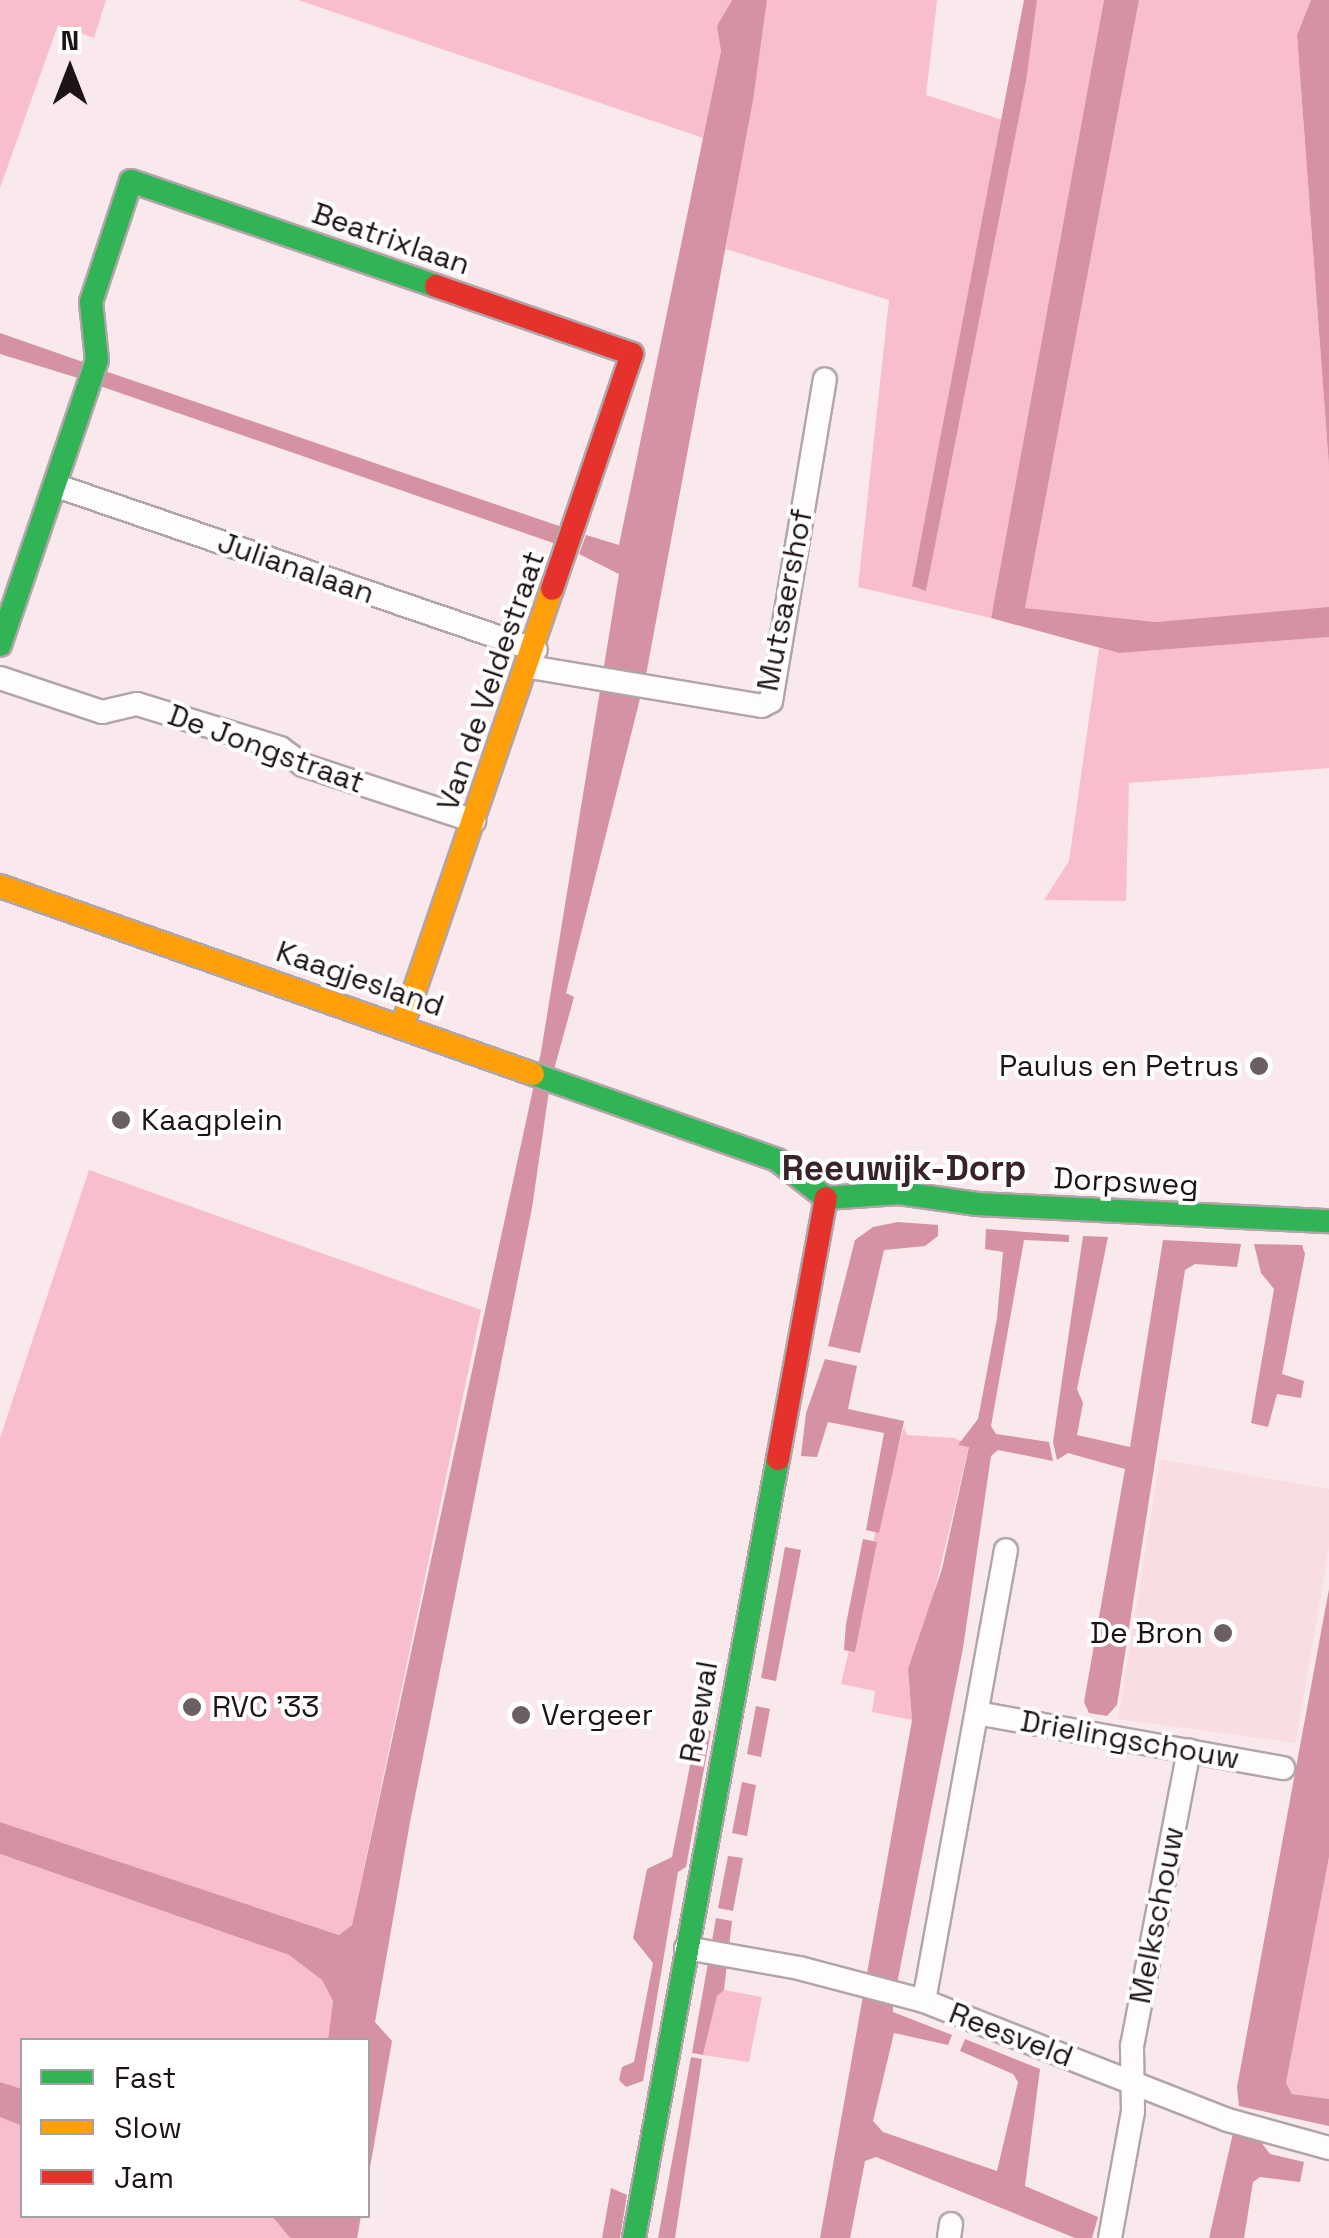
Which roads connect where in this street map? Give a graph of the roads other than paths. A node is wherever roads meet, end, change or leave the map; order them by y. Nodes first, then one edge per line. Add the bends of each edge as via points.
1 (632, 354) joint
2 (825, 379) dead end
3 (56, 486) junction
4 (0, 645) edge
5 (533, 658) junction
6 (0, 678) edge
7 (474, 822) junction
8 (0, 886) edge
9 (402, 1027) junction
10 (826, 1198) junction
11 (1329, 1221) edge
12 (1006, 1550) dead end
13 (977, 1713) junction
14 (1189, 1750) junction
15 (1283, 1768) dead end
16 (696, 1950) junction
17 (914, 1999) junction
18 (1130, 2081) junction
19 (1329, 2148) edge
20 (634, 2238) edge
21 (1110, 2238) edge

1 - 3 street, Beatrixlaan via 131,181 91,302 97,360
1 - 5 street, Van de Veldestraat
2 - 5 street, Mutsaershof via 770,700 762,706 600,682
3 - 4 street
3 - 5 street, Julianalaan
5 - 7 street, Van de Veldestraat
6 - 7 street, De Jongstraat via 102,712 137,704 280,748 303,765
7 - 9 street, Van de Veldestraat
8 - 9 street, Kaagjesland
9 - 10 street, Kaagjesland via 777,1160
10 - 11 street, Dorpsweg via 899,1193 977,1204
10 - 16 street, Reewal
12 - 13 street, Drielingschouw
13 - 14 street, Drielingschouw
13 - 17 street, Drielingschouw
14 - 15 street, Drielingschouw
14 - 18 street, Melkschouw
16 - 17 street, Reesveld
16 - 20 street, Reewal
17 - 18 street, Reesveld
18 - 19 street, Reesveld via 1228,2120
18 - 21 street, Melkschouw via 1133,2112

